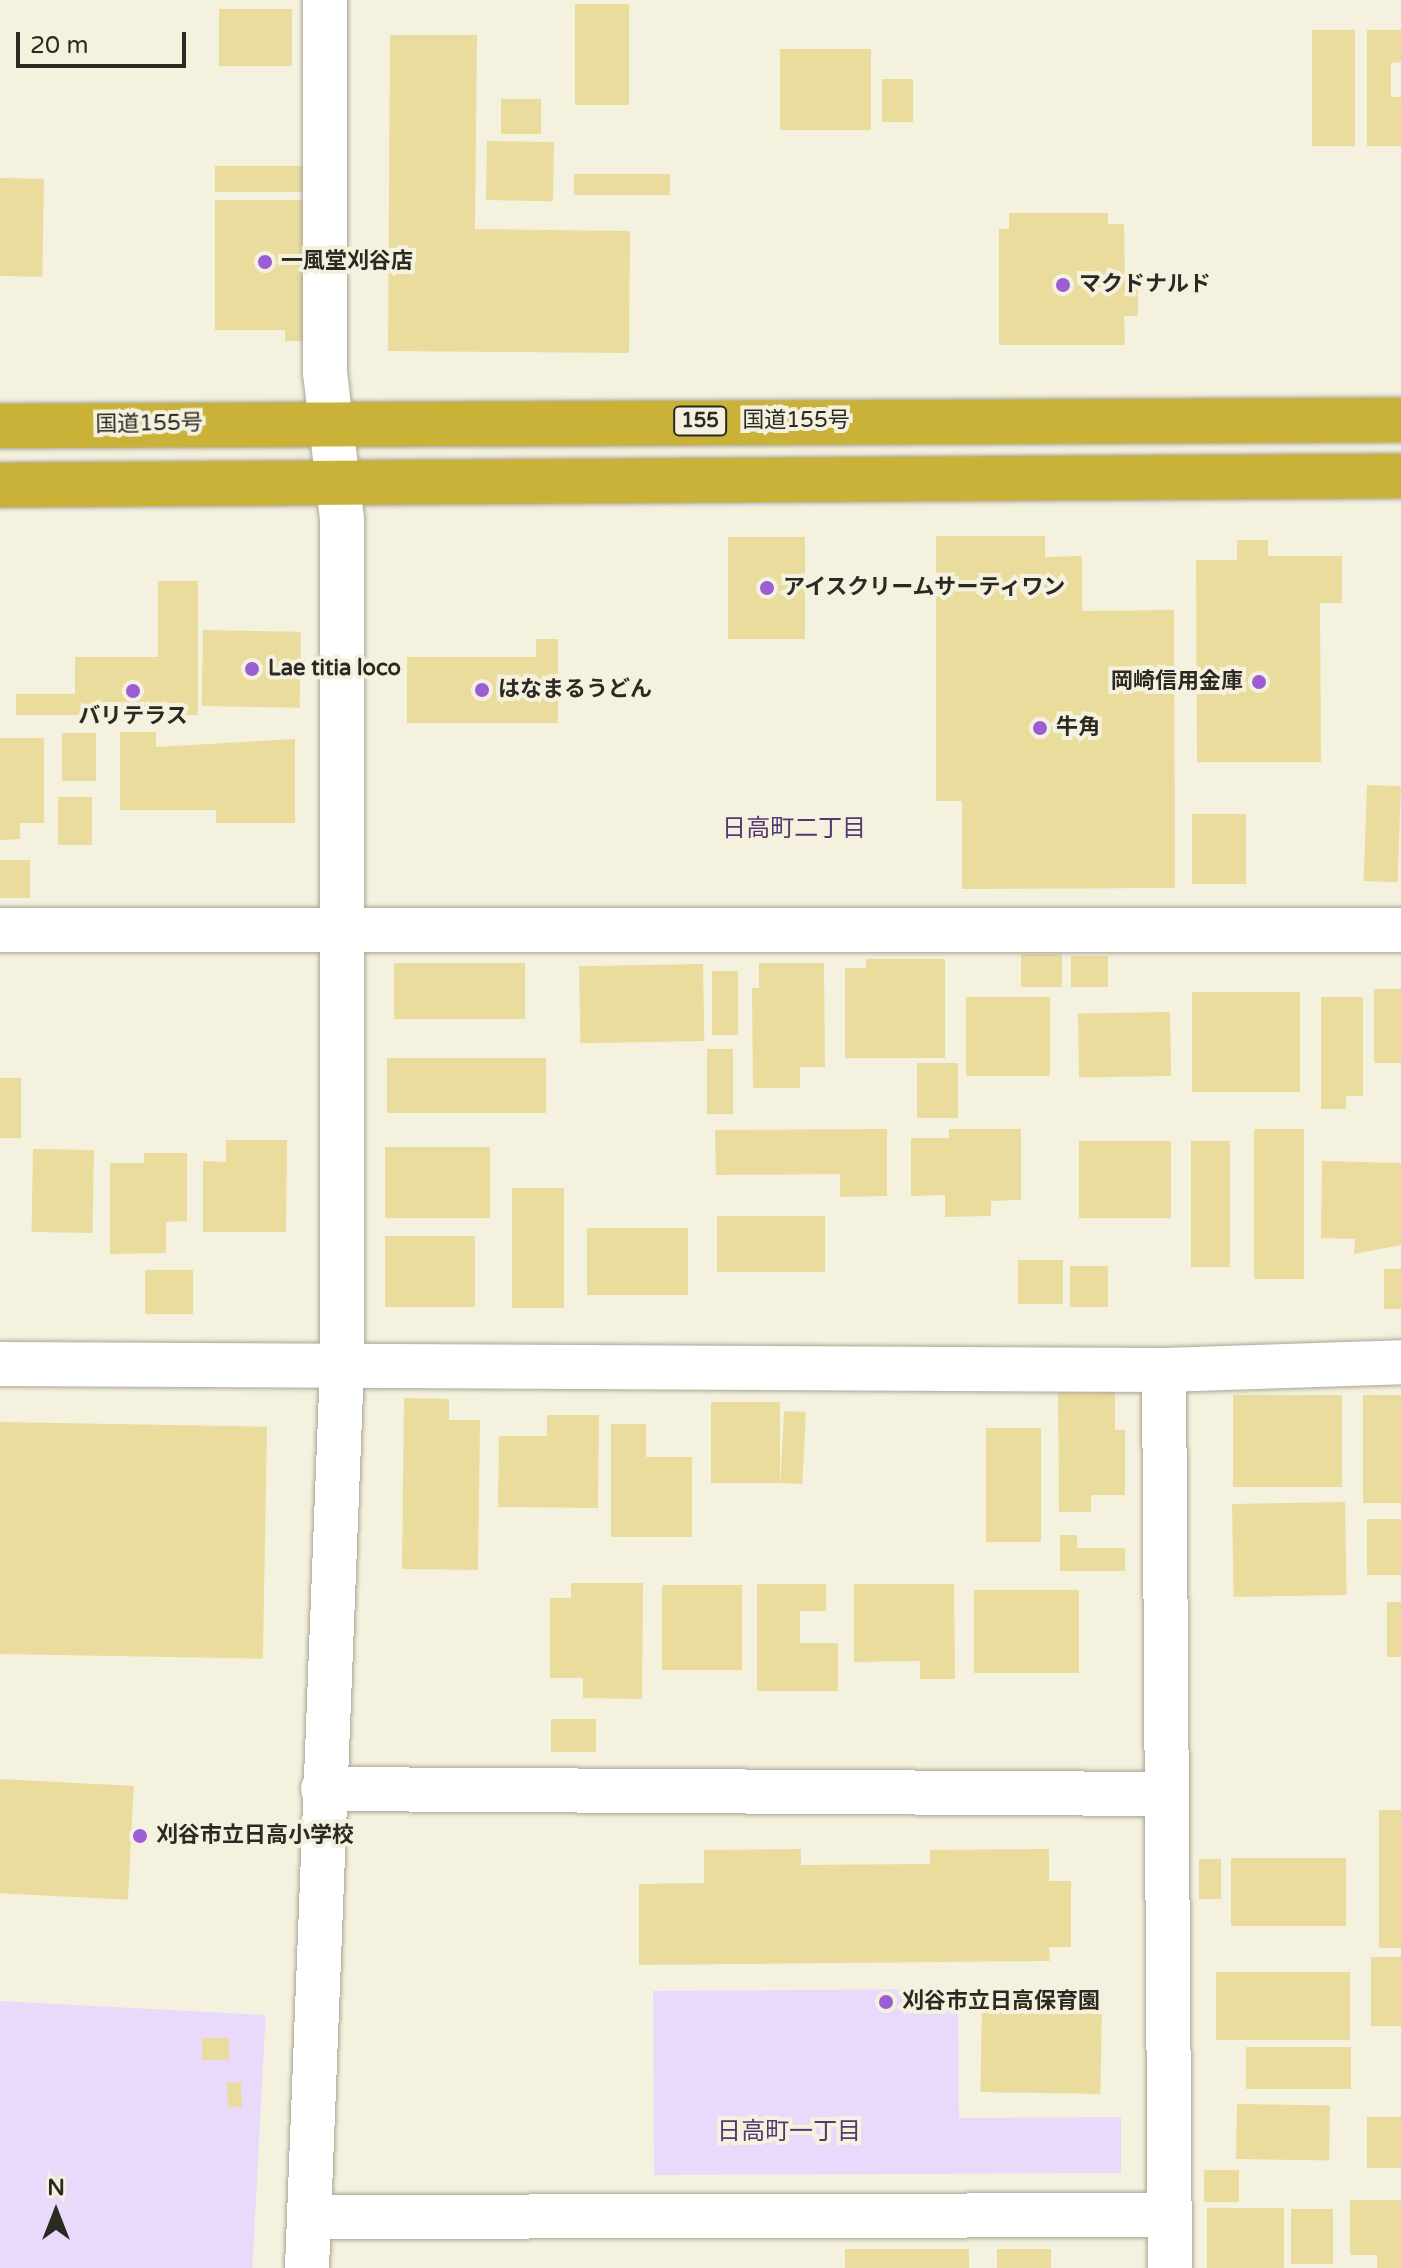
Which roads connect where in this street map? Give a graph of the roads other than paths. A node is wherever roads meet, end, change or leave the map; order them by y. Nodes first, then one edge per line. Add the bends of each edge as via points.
1 (325, 0) edge
2 (1401, 420) edge
3 (331, 422) junction
4 (0, 426) edge
5 (1401, 476) edge
6 (340, 483) junction
7 (0, 485) edge
8 (344, 929) junction
9 (0, 930) edge
10 (1401, 930) edge
11 (1401, 1362) edge
12 (0, 1364) edge
13 (342, 1364) junction
14 (1164, 1370) junction
15 (323, 1789) junction
16 (1167, 1794) junction
17 (1169, 2215) junction
18 (309, 2217) junction
19 (307, 2268) edge
20 (1170, 2268) edge

1 - 3 street via 325,373
2 - 3 highway, 国道155号 / 155
3 - 4 highway, 国道155号 / 155
3 - 6 street
5 - 6 highway
6 - 7 highway
6 - 8 street
8 - 9 street
8 - 10 street
8 - 13 street
11 - 14 street
12 - 13 street
13 - 14 street
13 - 15 street
14 - 16 street
15 - 16 street
15 - 18 street
16 - 17 street
17 - 18 street
17 - 20 street
18 - 19 street

